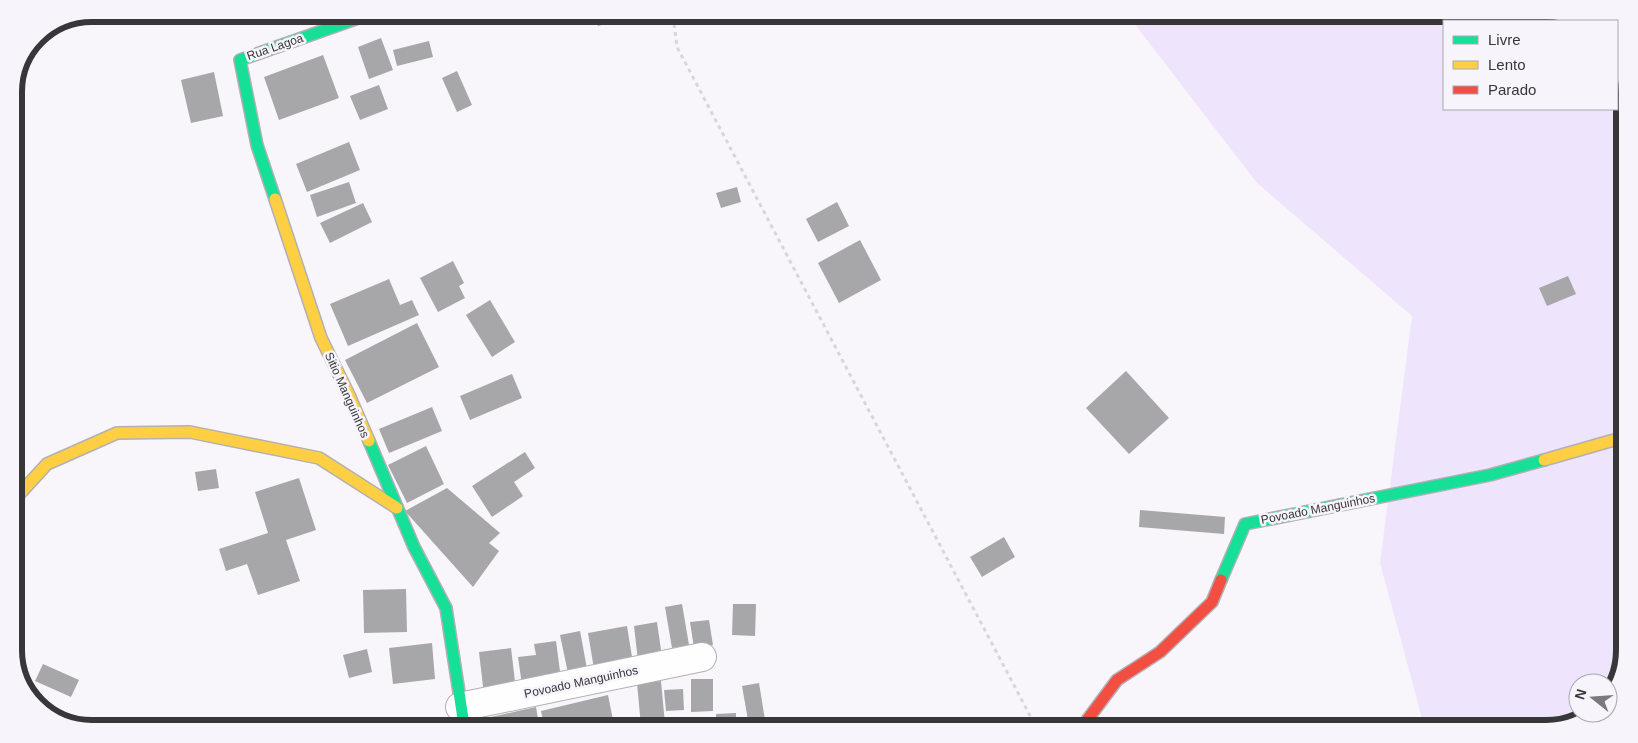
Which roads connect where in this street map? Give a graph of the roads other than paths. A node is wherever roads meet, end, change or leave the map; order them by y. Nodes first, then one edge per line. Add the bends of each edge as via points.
1 (347, 22) edge
2 (240, 60) joint
3 (1616, 440) edge
4 (23, 490) edge
5 (397, 508) junction
6 (702, 658) dead end
7 (462, 716) edge
8 (1087, 720) edge

1 - 2 street, Rua Lagoa
2 - 5 street, Sitio Manguinhos via 256,145 322,338
3 - 8 street, Povoado Manguinhos via 1490,475 1245,524 1212,602 1160,652 1117,680
4 - 5 street via 47,464 117,433 190,432 318,458
5 - 7 street, Sitio Manguinhos via 446,608
6 - 7 street, Povoado Manguinhos

